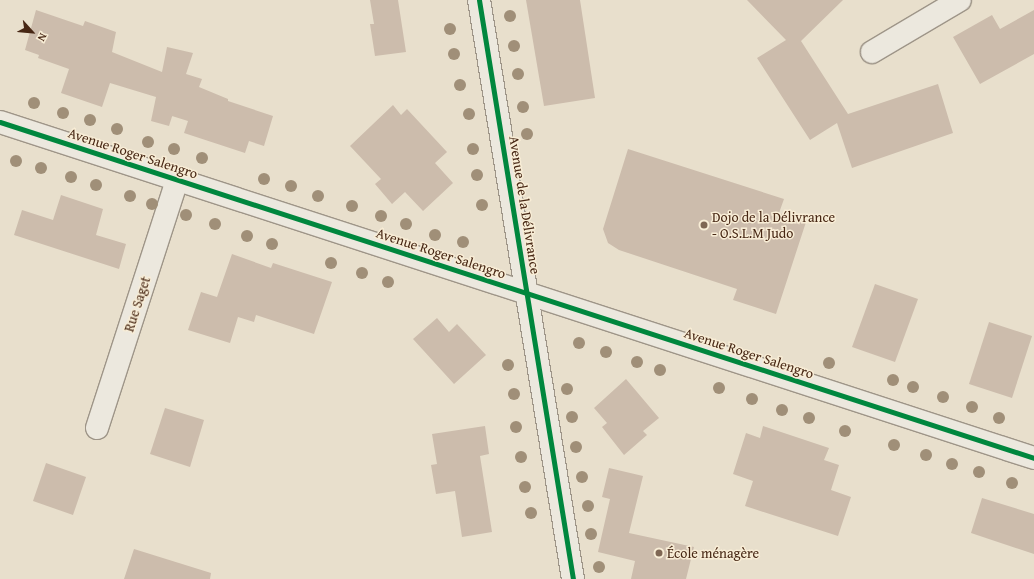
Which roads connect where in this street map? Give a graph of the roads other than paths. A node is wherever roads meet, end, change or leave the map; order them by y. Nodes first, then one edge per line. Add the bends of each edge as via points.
1 (479, 0) edge
2 (960, 0) edge
3 (872, 52) dead end
4 (0, 122) edge
5 (177, 180) junction
6 (527, 293) junction
7 (97, 428) dead end
8 (1034, 458) edge
9 (573, 579) edge

1 - 6 street, Avenue de la Délivrance
2 - 3 street
4 - 5 street, Avenue Roger Salengro
5 - 6 street, Avenue Roger Salengro
5 - 7 street, Rue Saget
6 - 8 street, Avenue Roger Salengro
6 - 9 street, Avenue de la Délivrance

